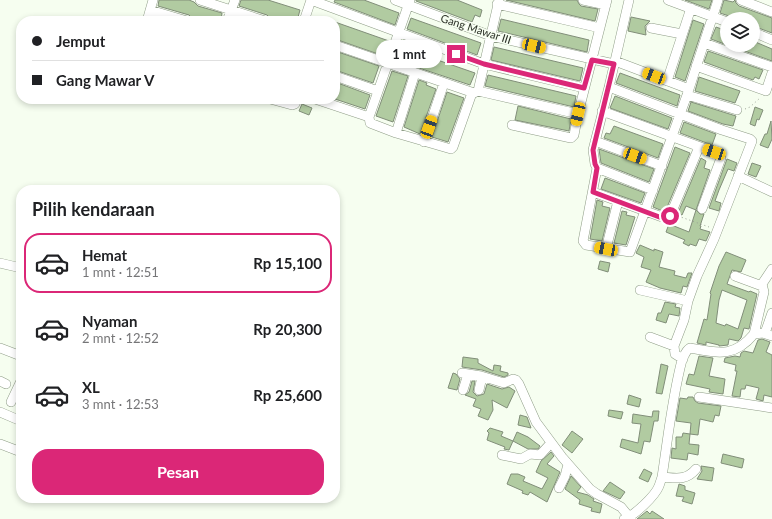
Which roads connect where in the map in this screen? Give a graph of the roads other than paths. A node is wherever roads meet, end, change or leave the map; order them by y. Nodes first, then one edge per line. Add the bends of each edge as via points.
1 (153, 0) edge
2 (200, 0) edge
3 (235, 0) edge
4 (311, 0) edge
5 (395, 0) edge
6 (583, 0) edge
7 (629, 0) edge
8 (668, 0) edge
9 (718, 0) edge
10 (741, 0) edge
11 (498, 1) edge
12 (329, 3) edge
13 (409, 3) edge
14 (606, 3) edge
15 (691, 8) junction
16 (150, 10) junction
17 (232, 10) junction
18 (772, 12) edge
19 (148, 16) edge
20 (170, 16) edge
21 (229, 16) edge
22 (249, 16) edge
23 (306, 16) edge
24 (712, 16) junction
25 (720, 19) edge
26 (600, 28) junction
27 (651, 28) dead end
28 (399, 32) junction
29 (682, 34) junction
30 (760, 35) edge
31 (491, 36) junction
32 (772, 40) edge
33 (704, 43) junction
34 (340, 47) edge
35 (592, 60) junction
36 (388, 63) junction
37 (614, 63) junction
38 (484, 64) junction
39 (696, 66) junction
40 (772, 67) edge
41 (415, 73) junction
42 (772, 73) edge
43 (340, 78) edge
44 (667, 81) junction
45 (444, 83) junction
46 (609, 87) junction
47 (584, 88) junction
48 (378, 91) junction
49 (475, 92) junction
50 (688, 92) junction
51 (330, 104) edge
52 (737, 110) road end
53 (602, 111) junction
54 (578, 114) junction
55 (680, 114) junction
56 (369, 117) junction
57 (512, 125) dead end
58 (396, 133) junction
59 (672, 138) junction
60 (595, 141) junction
61 (424, 142) junction
62 (699, 147) junction
63 (662, 166) junction
64 (597, 168) junction
65 (738, 176) junction
66 (653, 190) junction
67 (593, 192) junction
68 (772, 192) edge
69 (618, 201) junction
70 (702, 209) dead end
71 (645, 211) junction
72 (606, 249) junction
73 (0, 263) edge
74 (16, 267) edge
75 (772, 269) edge
76 (735, 276) dead end
77 (762, 286) junction
78 (640, 290) dead end
79 (688, 301) junction
80 (761, 305) junction
81 (772, 313) edge
82 (754, 334) junction
83 (769, 334) edge
84 (650, 337) dead end
85 (0, 348) edge
86 (16, 354) edge
87 (678, 354) junction
88 (482, 377) junction
89 (463, 390) dead end
90 (479, 390) dead end
91 (16, 393) edge
92 (699, 397) dead end
93 (11, 402) dead end
94 (772, 408) edge
95 (0, 412) edge
96 (16, 419) edge
97 (551, 443) junction
98 (0, 444) edge
99 (16, 450) edge
100 (502, 455) dead end
101 (568, 464) junction
102 (696, 469) dead end
103 (662, 477) junction
104 (559, 488) dead end
105 (628, 517) edge

1 - 16 street
2 - 17 street
3 - 17 street
4 - 12 street
4 - 23 street
5 - 13 street, Gang Mawar III
6 - 14 street
7 - 37 street
8 - 15 street
9 - 24 street
10 - 18 street
11 - 26 street
11 - 31 street
12 - 28 street
13 - 28 street
13 - 31 street, Gang Mawar III
14 - 26 street
15 - 24 street
15 - 29 street
16 - 19 street
16 - 20 street
17 - 21 street
17 - 22 street
24 - 25 street
24 - 33 street
26 - 35 street
27 - 29 street
28 - 36 street
28 - 38 street
29 - 44 street
30 - 32 street
31 - 35 street, Gang Mawar III
31 - 38 street
33 - 39 street
33 - 40 street
34 - 36 street
35 - 37 street, Gang Mawar III
35 - 47 street
36 - 41 street
36 - 48 street
37 - 44 street, Gang Mawar III
37 - 46 street
38 - 47 street
38 - 49 street
39 - 42 street via 766,91
39 - 50 street
41 - 45 street
41 - 58 street
43 - 48 street
44 - 50 street, Gang Mawar III
45 - 49 street
45 - 61 street
46 - 53 street
46 - 55 street
47 - 54 street
48 - 56 street
49 - 54 street
49 - 61 street via 452,148
50 - 52 street, Gang Mawar III
50 - 55 street
51 - 56 street
53 - 59 street
53 - 60 street
54 - 57 street via 574,135 571,138
55 - 59 street
55 - 65 street via 752,141
56 - 58 street via 371,124
58 - 61 street
59 - 62 street
59 - 63 street
60 - 63 street
60 - 64 street via 593,150
62 - 70 street via 714,152 721,158
62 - 71 street via 671,214 664,218
63 - 66 street
64 - 66 street
64 - 67 street
65 - 68 street
65 - 79 street
66 - 71 street
67 - 69 street
67 - 72 street via 583,241 586,245
69 - 71 street
69 - 72 street
71 - 72 street via 630,252
73 - 74 street
75 - 77 street
76 - 77 street
77 - 80 street via 764,292
78 - 79 street
79 - 87 street
80 - 81 street via 770,308
80 - 82 street
81 - 83 street
82 - 83 street
82 - 87 street via 746,343 730,352 690,348
84 - 87 street
85 - 86 street
87 - 103 street via 675,395
88 - 89 street via 465,374
88 - 90 street
88 - 97 street via 504,383 516,380 536,422
91 - 93 street
92 - 94 street
95 - 96 street
97 - 100 street via 540,455 530,454 521,460
97 - 101 street
98 - 99 street
101 - 104 street
101 - 105 street via 590,489 621,507
102 - 103 street via 684,479
103 - 105 street via 653,495

